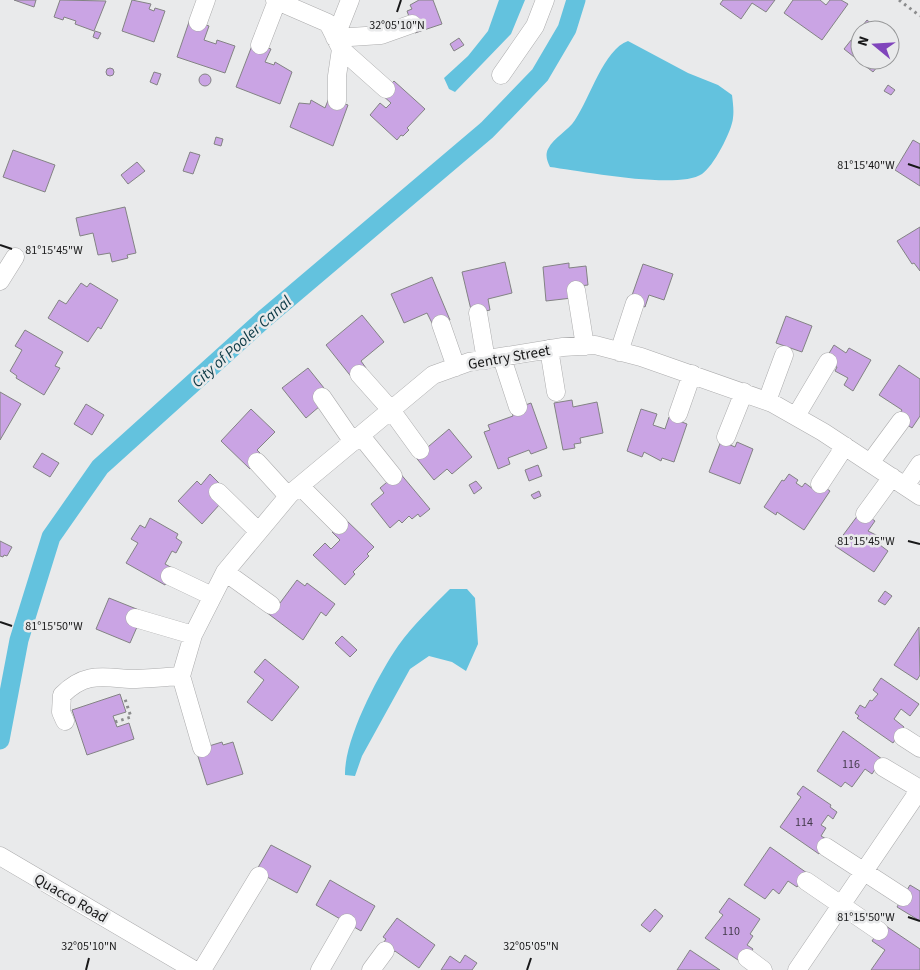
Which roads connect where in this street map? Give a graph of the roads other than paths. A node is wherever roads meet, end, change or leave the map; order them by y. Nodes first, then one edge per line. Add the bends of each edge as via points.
1 (206, 0) edge
2 (276, 0) edge
3 (350, 0) edge
4 (545, 0) edge
5 (310, 7) edge
6 (198, 22) dead end
7 (412, 24) dead end
8 (338, 43) junction
9 (260, 45) dead end
10 (501, 75) dead end
11 (386, 89) dead end
12 (337, 101) dead end
13 (15, 257) dead end
14 (0, 281) edge
15 (576, 290) dead end
16 (635, 303) dead end
17 (478, 313) dead end
18 (441, 324) dead end
19 (585, 346) junction
20 (549, 349) junction
21 (619, 352) junction
22 (784, 355) dead end
23 (494, 359) junction
24 (828, 362) dead end
25 (456, 367) junction
26 (359, 374) dead end
27 (692, 374) junction
28 (556, 392) dead end
29 (744, 392) junction
30 (322, 397) dead end
31 (767, 401) junction
32 (518, 407) dead end
33 (392, 410) junction
34 (678, 414) dead end
35 (796, 416) junction
36 (901, 421) dead end
37 (726, 438) dead end
38 (357, 439) junction
39 (845, 446) junction
40 (420, 450) dead end
41 (257, 462) dead end
42 (870, 462) junction
43 (920, 464) edge
44 (393, 476) dead end
45 (899, 482) junction
46 (820, 484) dead end
47 (294, 491) junction
48 (218, 492) dead end
49 (920, 496) edge
50 (865, 514) dead end
51 (339, 525) dead end
52 (258, 531) junction
53 (225, 572) junction
54 (170, 576) dead end
55 (212, 596) junction
56 (271, 605) dead end
57 (136, 618) dead end
58 (194, 635) junction
59 (98, 665) dead end
60 (181, 676) junction
61 (116, 677) junction
62 (65, 721) dead end
63 (903, 737) dead end
64 (202, 748) dead end
65 (920, 748) edge
66 (883, 767) dead end
67 (919, 794) edge
68 (826, 847) dead end
69 (0, 856) edge
70 (863, 872) junction
71 (259, 876) dead end
72 (806, 881) dead end
73 (903, 897) dead end
74 (841, 905) junction
75 (347, 922) dead end
76 (879, 931) dead end
77 (385, 951) dead end
78 (747, 958) dead end
79 (194, 970) edge
80 (202, 970) edge
81 (320, 970) edge
82 (371, 970) edge
83 (763, 970) edge
84 (797, 970) edge

1 - 6 street
2 - 5 street
2 - 9 street
3 - 8 street
4 - 10 street via 535,26
5 - 8 street via 328,23
7 - 8 street via 381,35
8 - 11 street
8 - 12 street
13 - 14 street
15 - 19 street
16 - 21 street
17 - 23 street
18 - 25 street
19 - 20 street, Gentry Street
19 - 21 street, Gentry Street via 595,345
20 - 23 street, Gentry Street
20 - 28 street
21 - 27 street, Gentry Street
22 - 31 street
23 - 25 street, Gentry Street
23 - 32 street
24 - 35 street
25 - 33 street, Gentry Street via 433,376
26 - 33 street
27 - 29 street, Gentry Street
27 - 34 street
29 - 31 street, Gentry Street
29 - 37 street
30 - 38 street
31 - 35 street, Gentry Street
33 - 38 street, Gentry Street
33 - 40 street
35 - 39 street, Gentry Street
36 - 42 street
38 - 44 street
38 - 47 street, Gentry Street
39 - 42 street, Gentry Street
39 - 46 street
41 - 47 street
42 - 45 street, Gentry Street
43 - 45 street
45 - 49 street, Gentry Street
45 - 50 street
47 - 51 street
47 - 52 street, Gentry Street
48 - 52 street
52 - 53 street, Gentry Street
53 - 55 street, Gentry Street
53 - 56 street
54 - 55 street
55 - 58 street, Gentry Street
57 - 58 street
58 - 60 street, Gentry Street
59 - 61 street
60 - 61 street
60 - 64 street
61 - 62 street via 98,675 69,688 62,696 61,712
63 - 65 street
66 - 67 street
67 - 70 street
68 - 70 street
69 - 79 street, Quacco Road
70 - 73 street
70 - 74 street
71 - 80 street
72 - 74 street
74 - 76 street
74 - 84 street
75 - 81 street
77 - 82 street
78 - 83 street

